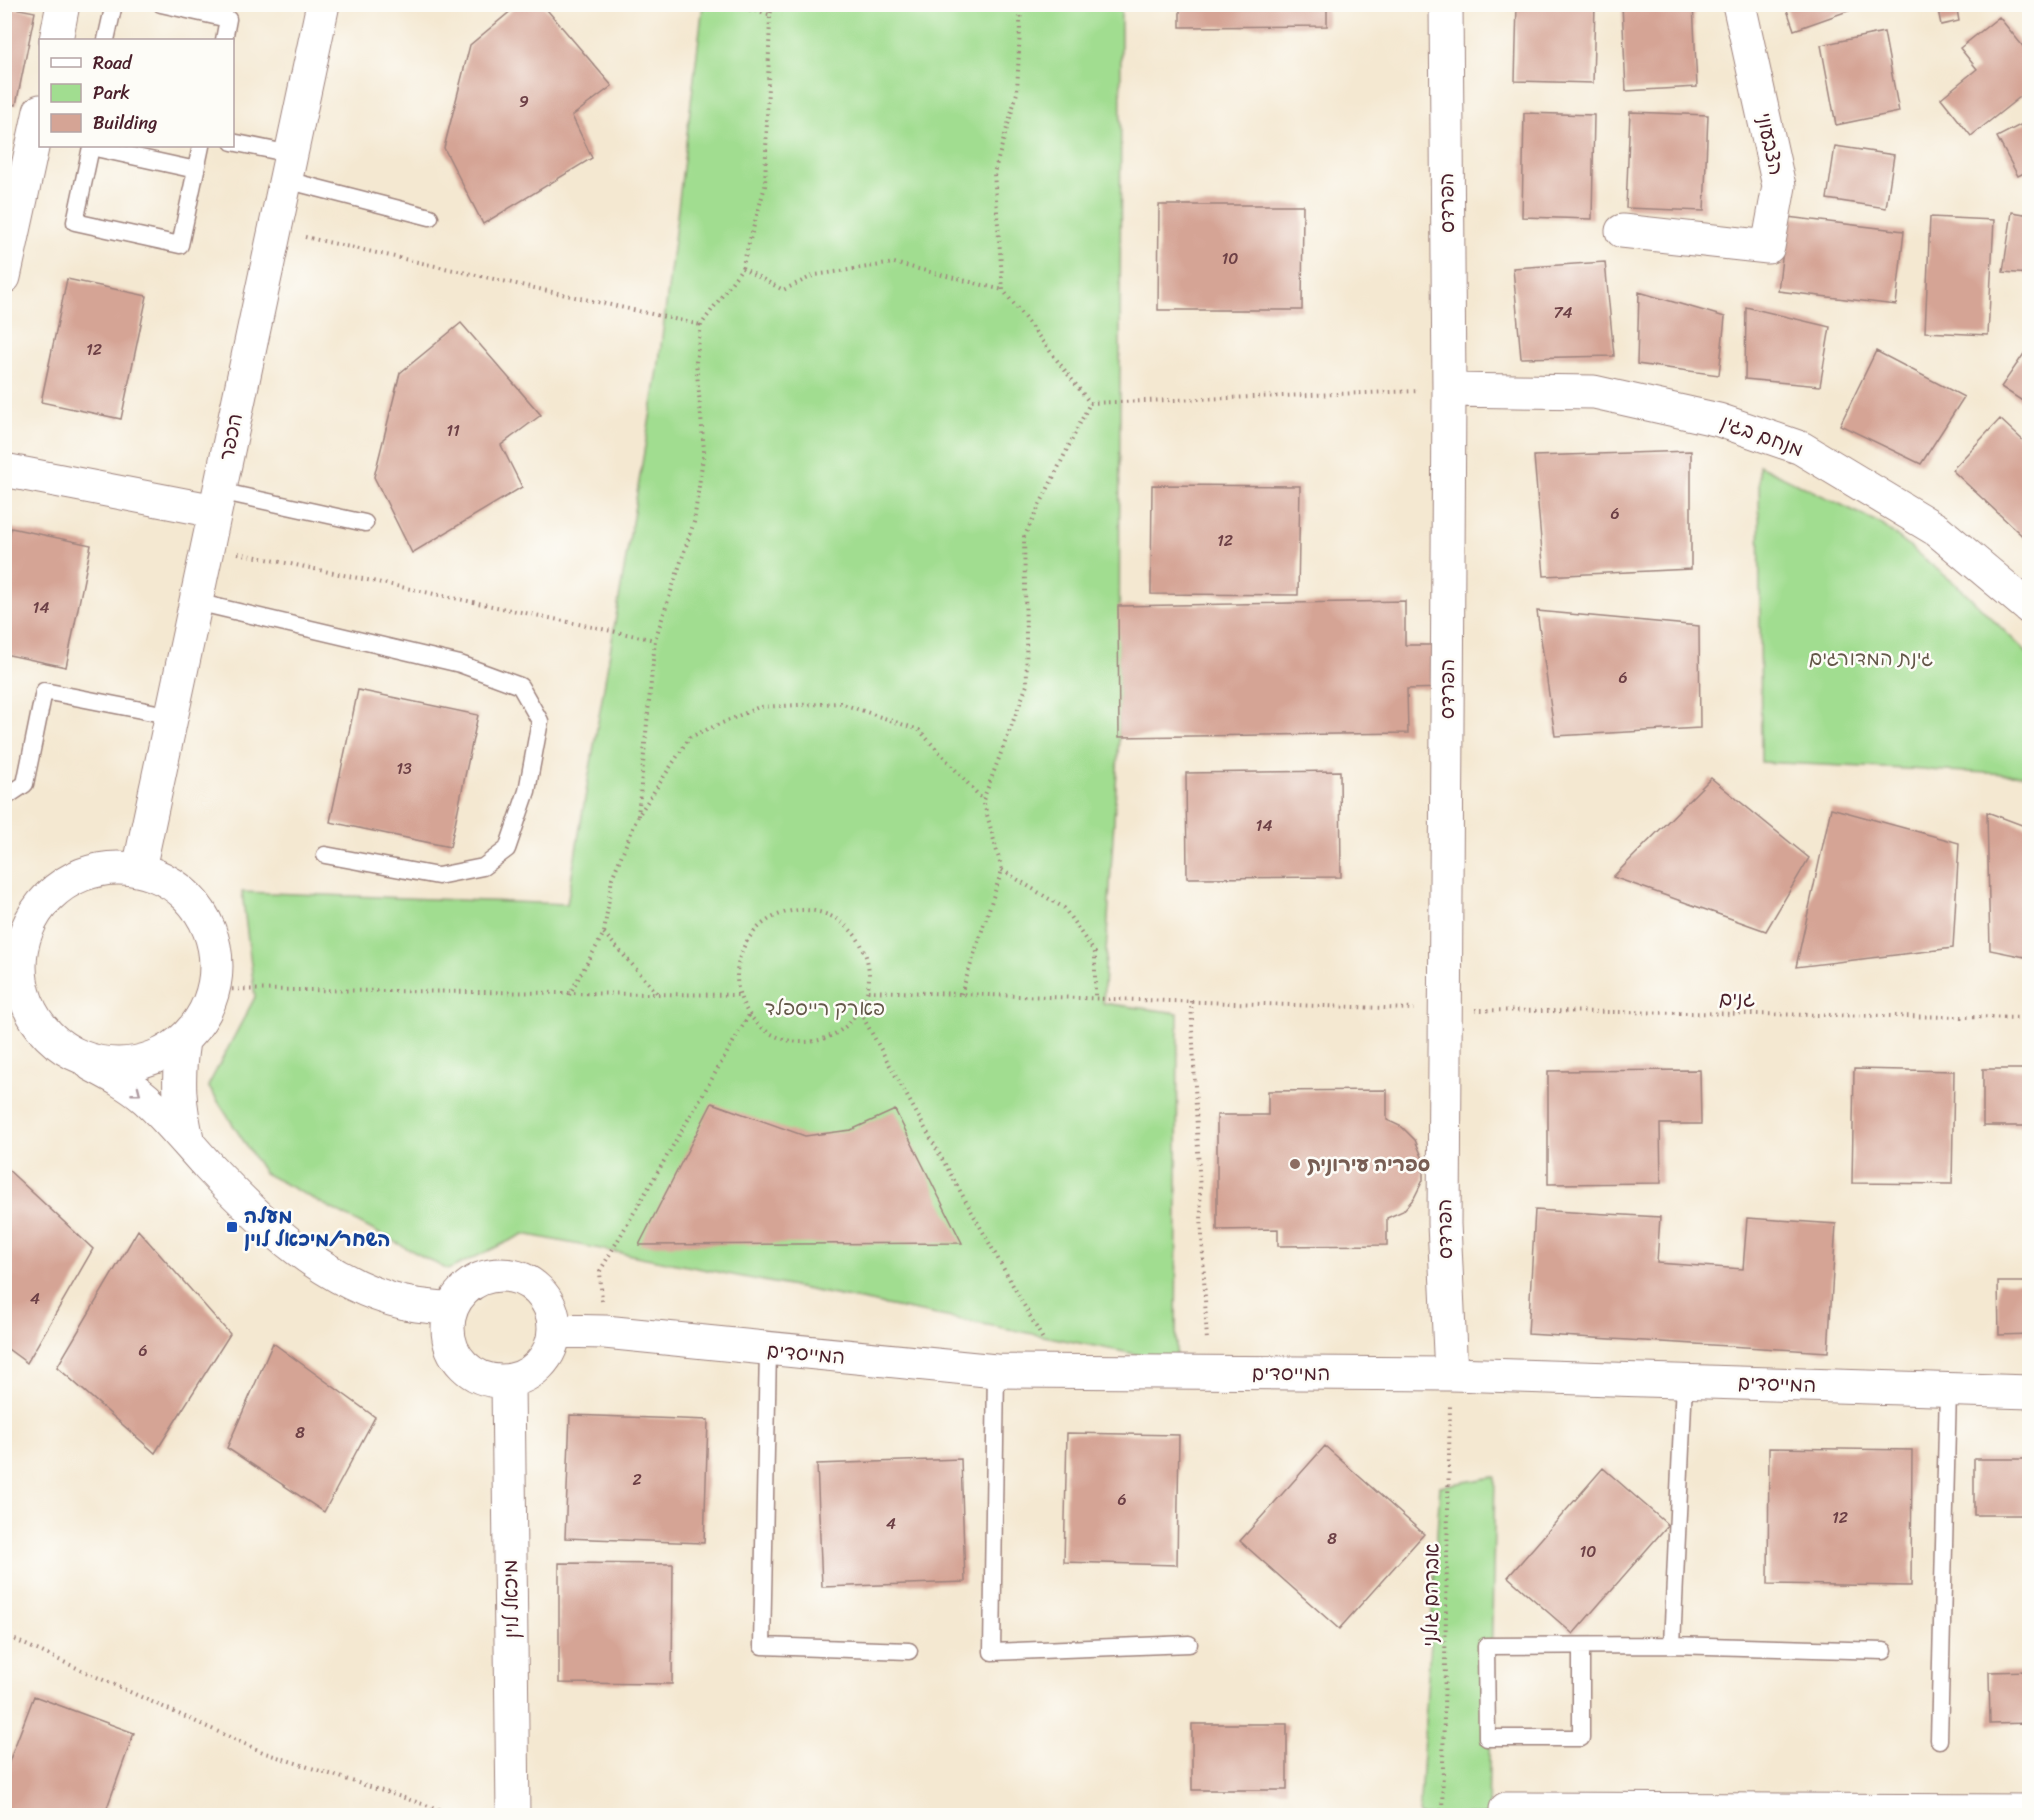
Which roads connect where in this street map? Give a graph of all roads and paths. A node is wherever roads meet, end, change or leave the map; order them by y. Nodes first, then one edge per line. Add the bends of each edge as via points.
1 (63, 4) edge
2 (114, 4) edge
3 (161, 4) edge
4 (323, 4) edge
5 (726, 4) edge
6 (773, 4) edge
7 (1021, 4) edge
8 (1446, 4) edge
9 (1739, 4) edge
10 (770, 15) junction
11 (56, 39) edge
12 (106, 39) edge
13 (224, 39) edge
14 (39, 116) edge
15 (234, 143) edge
16 (201, 147) edge
17 (288, 167) junction
18 (196, 170) junction
19 (430, 217) dead end
20 (275, 230) junction
21 (1622, 231) dead end
22 (742, 268) junction
23 (4, 277) edge
24 (1003, 290) junction
25 (701, 325) junction
26 (1449, 390) junction
27 (1090, 403) junction
28 (4, 470) edge
29 (217, 501) junction
30 (365, 523) dead end
31 (208, 546) junction
32 (196, 602) junction
33 (2030, 608) edge
34 (655, 640) junction
35 (171, 716) junction
36 (4, 798) edge
37 (983, 800) junction
38 (639, 816) junction
39 (325, 855) dead end
40 (139, 869) junction
41 (1002, 870) junction
42 (20, 918) edge
43 (604, 933) junction
44 (214, 988) junction
45 (868, 991) junction
46 (961, 994) junction
47 (568, 995) junction
48 (659, 995) junction
49 (739, 995) junction
50 (1095, 998) junction
51 (1191, 1001) junction
52 (17, 1005) edge
53 (1445, 1010) junction
54 (860, 1012) junction
55 (749, 1016) junction
56 (2030, 1018) edge
57 (183, 1041) junction
58 (69, 1052) junction
59 (189, 1145) junction
60 (451, 1309) junction
61 (554, 1331) junction
62 (605, 1332) junction
63 (768, 1350) junction
64 (996, 1371) junction
65 (1061, 1372) junction
66 (1209, 1373) junction
67 (1450, 1374) junction
68 (508, 1382) junction
69 (1684, 1382) junction
70 (1948, 1390) junction
71 (2030, 1392) edge
72 (4, 1635) edge
73 (1189, 1644) dead end
74 (1672, 1645) junction
75 (1581, 1646) junction
76 (909, 1651) dead end
77 (1884, 1651) dead end
78 (1939, 1740) dead end
79 (1506, 1809) joint
80 (2030, 1811) edge
81 (1442, 1814) edge
82 (460, 1815) edge
83 (513, 1815) edge
84 (1367, 1815) edge

1 - 11 street
2 - 12 lane
3 - 13 lane via 228,19
4 - 17 street, הכפר
5 - 10 path
6 - 10 path
7 - 24 path via 1017,93 994,172
8 - 26 street, הפרדס
9 - 21 street, הצבעוני via 1779,186 1767,247
10 - 22 path via 765,186
14 - 23 street
15 - 17 lane
16 - 18 lane
17 - 19 lane
17 - 20 street, הכפר
18 - 18 lane via 91,147 75,222 180,244
20 - 25 path
20 - 29 street, הכפר
22 - 24 path via 783,290 815,275 894,263
22 - 25 path
24 - 27 path
25 - 34 path via 696,362 704,450 694,522
26 - 27 path
26 - 33 street, מנחם בגין via 1594,392 1719,420 1801,448 1937,531
26 - 53 street, הפרדס
27 - 37 path via 1024,537 1027,685
28 - 29 street
29 - 30 lane
29 - 31 street, הכפר
31 - 32 street, הכפר
31 - 34 path
32 - 35 street, הכפר
32 - 39 lane via 460,664 520,686 540,721 527,791 507,849 483,867 438,876
34 - 38 path
35 - 36 lane via 44,691 25,784
35 - 40 street, הכפר
37 - 38 path via 919,730 840,703 759,707 690,737
37 - 41 path
38 - 43 path via 612,878
40 - 42 street via 99,869 80,875
40 - 44 street via 179,888 207,923 215,944
41 - 46 path
41 - 50 path via 1064,908 1095,953
42 - 52 street via 23,991
43 - 47 path
43 - 48 path
44 - 47 path
44 - 57 street via 208,1008
45 - 46 path, גנים
45 - 49 path via 870,968 866,951 854,932 839,919 817,910 794,909 781,912 754,930 736,970
45 - 54 path
46 - 50 path, גנים
47 - 48 path
48 - 49 path
49 - 55 path
50 - 51 path, גנים
51 - 53 path, גנים
51 - 66 path
52 - 58 street
53 - 56 path, גנים
53 - 67 street, הפרדס via 1444,1224
54 - 55 path via 843,1029 825,1039 802,1043 786,1041 766,1031
54 - 65 path
55 - 62 path via 600,1271
57 - 58 street via 140,1063 91,1061
57 - 59 street via 178,1072 179,1104
58 -> 59 street via 146,1099
59 - 60 street via 235,1194 327,1272 372,1293
60 - 61 street via 459,1294 472,1283 487,1276 512,1277 534,1287 545,1299
60 - 68 street via 447,1328 450,1346 459,1362 472,1374
61 - 62 street, המייסדים
61 - 68 street via 550,1349 540,1365
62 - 63 street, המייסדים
63 - 64 street, המייסדים
63 - 76 lane via 762,1646
64 - 65 street, המייסדים
64 - 73 lane via 992,1652
65 - 66 street, המייסדים
66 - 67 street, המייסדים
67 - 69 street, המייסדים
67 - 81 path, אברהם גולני
68 - 83 street, מיכאל לוין
69 - 70 street, המייסדים
69 - 74 lane
70 - 71 street, המייסדים
70 - 78 lane
72 - 82 path via 265,1753
74 - 75 lane
74 - 77 lane
75 - 75 lane via 1486,1646 1486,1738 1581,1738
79 - 80 street
79 - 81 path
81 - 84 path

